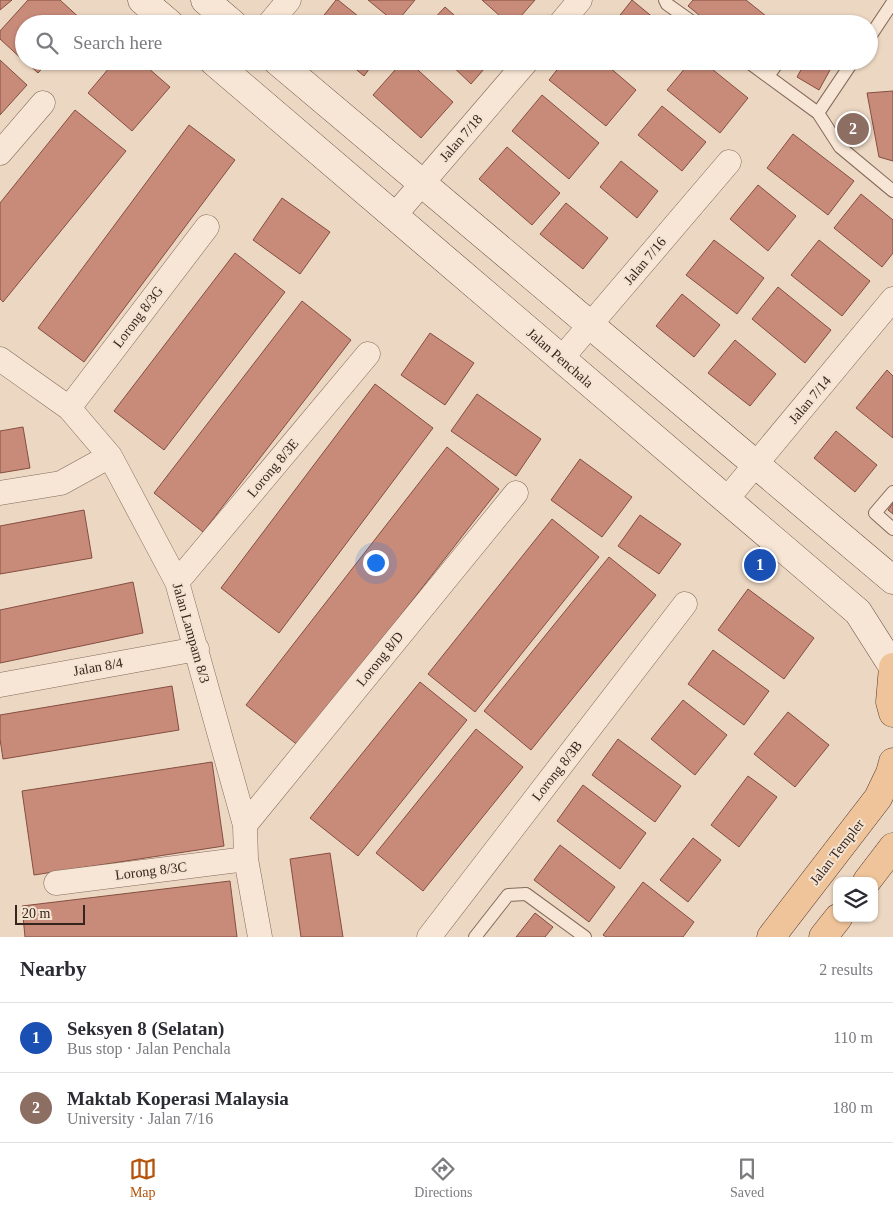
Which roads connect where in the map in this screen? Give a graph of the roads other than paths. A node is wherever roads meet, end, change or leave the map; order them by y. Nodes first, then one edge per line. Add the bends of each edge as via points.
1 (142, 0) edge
2 (204, 0) edge
3 (289, 0) edge
4 (580, 0) edge
5 (665, 0) edge
6 (893, 2) edge
7 (160, 15) edge
8 (222, 15) edge
9 (276, 15) edge
10 (568, 15) edge
11 (682, 15) edge
12 (878, 24) edge
13 (232, 70) edge
14 (288, 70) edge
15 (519, 70) edge
16 (760, 70) edge
17 (773, 70) edge
18 (848, 70) edge
19 (768, 76) junction
20 (43, 102) dead end
21 (818, 114) junction
22 (0, 153) edge
23 (729, 162) dead end
24 (422, 183) junction
25 (893, 191) edge
26 (394, 216) junction
27 (207, 227) dead end
28 (893, 299) edge
29 (590, 326) junction
30 (368, 354) dead end
31 (0, 359) edge
32 (561, 359) junction
33 (69, 408) junction
34 (110, 456) junction
35 (755, 465) junction
36 (893, 492) edge
37 (0, 493) edge
38 (516, 493) dead end
39 (726, 500) junction
40 (893, 529) edge
41 (893, 580) edge
42 (177, 582) junction
43 (685, 604) dead end
44 (197, 650) junction
45 (893, 667) edge
46 (0, 685) edge
47 (893, 713) edge
48 (893, 762) edge
49 (245, 825) junction
50 (893, 847) edge
51 (246, 859) junction
52 (870, 877) edge
53 (56, 883) dead end
54 (835, 922) edge
55 (260, 937) edge
56 (430, 937) edge
57 (475, 937) edge
58 (586, 937) edge
59 (771, 937) edge
60 (823, 937) edge

1 - 7 main road
2 - 8 main road
3 - 9 street
4 - 10 street
5 - 11 lane
6 - 12 lane
13 - 26 main road, Jalan Penchala
14 - 24 main road
15 - 24 street, Jalan 7/18
16 - 19 lane
17 - 19 lane
18 - 21 lane
19 - 21 lane
20 - 22 street
21 - 25 lane via 840,147
23 - 29 street, Jalan 7/16
24 - 26 street, Jalan 7/18
24 - 29 main road
26 - 32 main road, Jalan Penchala
27 - 33 street, Lorong 8/3G
28 - 35 street, Jalan 7/14
29 - 32 street, Jalan 7/16
29 - 35 main road
30 - 42 street, Lorong 8/3E
31 - 33 street, Jalan Lampam 8/3
32 - 39 main road, Jalan Penchala
33 - 34 street, Jalan Lampam 8/3
34 - 37 street via 61,483
34 - 42 street, Jalan Lampam 8/3
35 - 39 street, Jalan 7/14
35 - 41 main road
36 - 40 lane via 875,513
38 - 49 street, Lorong 8/D
39 - 45 main road, Jalan Penchala via 858,612
42 - 44 street, Jalan Lampam 8/3
43 - 56 street, Lorong 8/3B
44 - 46 street, Jalan 8/4
44 - 49 street, Jalan Lampam 8/3
45 - 47 main road via 890,702
48 - 59 main road, Jalan Templer via 878,798
49 - 51 street, Jalan Lampam 8/3
50 - 52 main road
51 - 53 street, Lorong 8/3C
51 - 55 street, Jalan Lampam 8/3
54 - 60 main road
57 - 58 lane via 508,895 526,894

